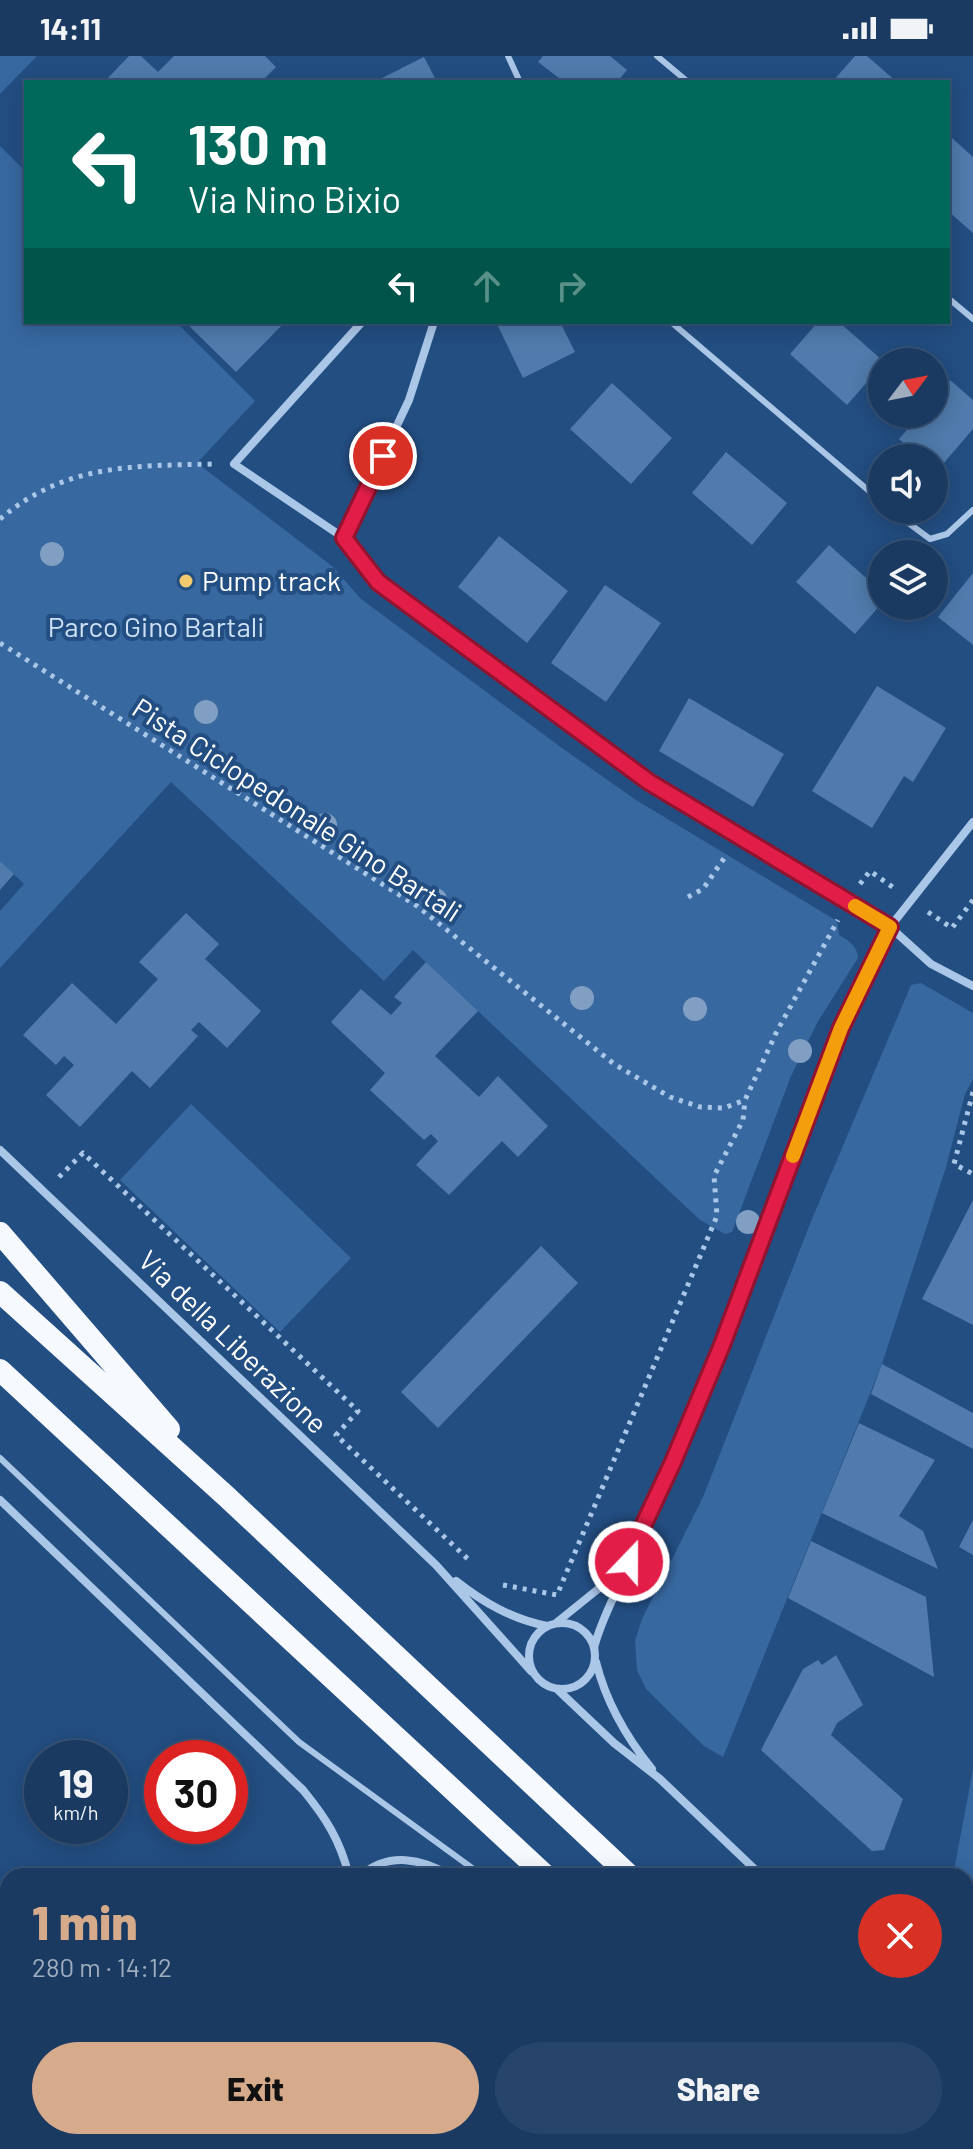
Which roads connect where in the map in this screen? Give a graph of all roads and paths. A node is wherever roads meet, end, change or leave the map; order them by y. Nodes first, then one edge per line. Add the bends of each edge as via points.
1 (508, 56) edge
2 (657, 56) edge
3 (519, 80) edge
4 (686, 80) edge
5 (950, 300) edge
6 (973, 319) edge
7 (360, 324) edge
8 (433, 324) edge
9 (673, 324) edge
10 (234, 464) junction
11 (868, 490) edge
12 (973, 510) edge
13 (0, 519) edge
14 (910, 524) edge
15 (344, 538) junction
16 (0, 643) edge
17 (973, 822) edge
18 (739, 836) junction
19 (688, 897) dead end
20 (973, 900) edge
21 (849, 902) junction
22 (890, 927) junction
23 (952, 928) dead end
24 (973, 986) edge
25 (973, 1092) edge
26 (745, 1100) junction
27 (0, 1150) edge
28 (50, 1169) dead end
29 (973, 1174) edge
30 (0, 1233) edge
31 (0, 1292) edge
32 (0, 1370) edge
33 (0, 1385) edge
34 (57, 1422) junction
35 (0, 1458) edge
36 (227, 1497) junction
37 (0, 1500) edge
38 (635, 1543) junction
39 (471, 1562) dead end
40 (436, 1565) junction
41 (493, 1583) dead end
42 (552, 1625) junction
43 (594, 1648) junction
44 (595, 1659) junction
45 (531, 1671) junction
46 (558, 1690) junction
47 (660, 1779) junction
48 (347, 1868) edge
49 (375, 1868) edge
50 (436, 1868) edge
51 (472, 1868) edge
52 (537, 1868) edge
53 (621, 1868) edge
54 (754, 1868) edge

1 - 3 lane
2 - 4 lane
5 - 6 lane
7 - 10 street
8 - 15 street via 409,400
9 - 11 lane
10 - 13 path via 112,468 81,475 30,496
10 - 15 street
12 - 14 lane via 947,534 930,539
15 - 18 street via 378,582 649,782
16 - 26 path, Pista Ciclopedonale Gino Bartali via 417,906 614,1064 670,1097 700,1107 724,1108
17 - 22 street
18 - 19 path via 703,889
18 - 21 street
20 - 23 path
21 - 22 street
21 - 26 path
22 - 24 street via 931,964
22 - 38 street via 841,1028 722,1345
25 - 29 path via 954,1164
26 - 41 path via 743,1120 714,1176 717,1216 557,1595
27 - 40 street, Via della Liberazione
28 - 39 path via 60,1178 83,1153 95,1163 358,1411 336,1435
30 - 36 highway
31 - 36 highway
32 - 34 highway
33 - 34 highway
34 - 52 highway
35 - 51 lane via 299,1742
36 - 53 highway
37 - 48 street via 303,1790 328,1821
38 - 42 street via 608,1581
38 - 43 street
40 - 42 street, Via della Liberazione via 490,1606
40 - 45 street, Via della Liberazione
42 - 43 street, Via della Liberazione via 576,1626
42 - 45 street via 538,1632 528,1650
43 - 44 street, Via della Liberazione
44 - 46 street via 587,1678
44 - 47 street, Via della Liberazione via 610,1705
45 - 46 street, Via della Liberazione
46 - 47 street, Via della Liberazione
47 - 54 street, Via della Liberazione
49 - 50 street via 405,1859

